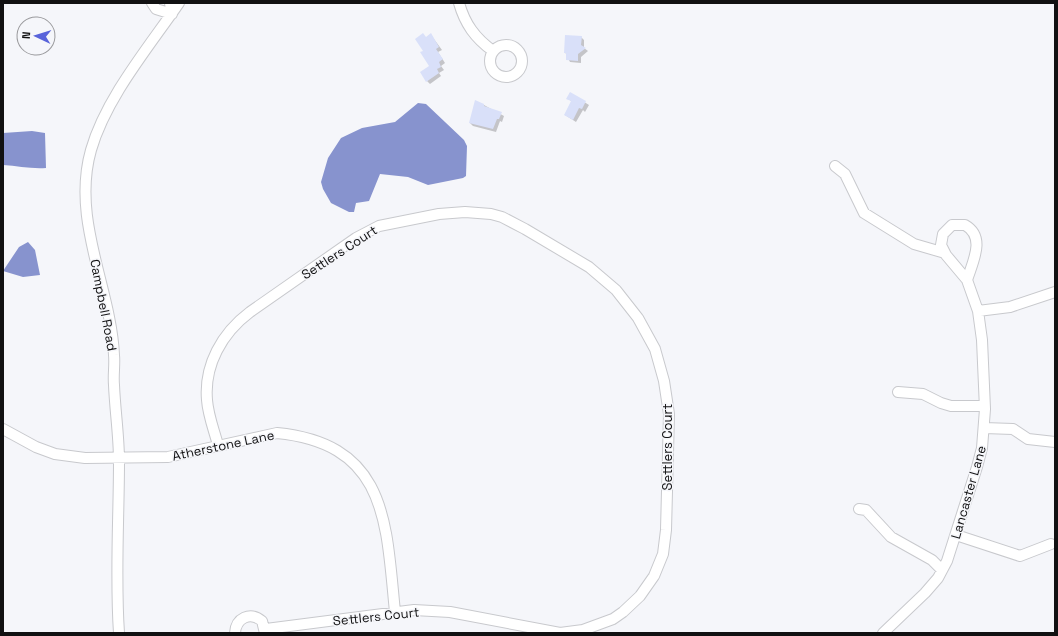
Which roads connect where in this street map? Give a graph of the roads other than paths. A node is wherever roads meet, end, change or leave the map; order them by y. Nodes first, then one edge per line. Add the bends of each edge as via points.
1 (152, 3) edge
2 (170, 3) edge
3 (179, 3) edge
4 (459, 3) edge
5 (172, 14) junction
6 (493, 51) dead end
7 (835, 166) dead end
8 (945, 253) junction
9 (967, 280) junction
10 (1055, 292) edge
11 (978, 312) junction
12 (898, 392) dead end
13 (985, 406) junction
14 (984, 428) junction
15 (3, 429) edge
16 (1055, 442) edge
17 (218, 445) junction
18 (119, 458) junction
19 (859, 509) dead end
20 (956, 535) junction
21 (1051, 544) dead end
22 (942, 570) junction
23 (395, 612) junction
24 (266, 631) edge
25 (119, 633) edge
26 (235, 633) edge
27 (883, 633) edge

1 - 5 street via 156,9
2 - 5 street
3 - 5 street, Campbell Road
4 - 6 street via 475,36
5 - 18 street, Campbell Road via 131,72 101,123 91,150 85,180 86,210 114,354
7 - 8 street via 845,174 864,213 914,244
8 - 9 street, Lancaster Lane
8 - 9 street via 941,240 952,225 965,225 975,233 977,245
9 - 11 street, Lancaster Lane
10 - 11 street via 1010,307
11 - 13 street, Lancaster Lane
12 - 13 street via 923,394 951,406
13 - 14 street, Lancaster Lane
14 - 16 street via 1013,429 1028,439
14 - 20 street, Lancaster Lane via 977,467
15 - 18 street, Atherstone Lane via 55,454 85,458
17 - 18 street, Atherstone Lane via 168,457
17 - 23 street, Atherstone Lane via 277,433 326,445 349,460 368,480 383,513
17 - 23 street, Settlers Court via 209,410 207,383 214,356 228,333 250,312 356,238 379,226 439,214 491,214 540,237 589,267 608,282 644,327 658,360 666,391 669,426 666,530 663,554 651,581 640,596 618,616 593,627 572,632 549,632 450,612
18 - 25 street, Campbell Road
19 - 22 street via 866,510 891,537 932,560
20 - 21 street via 1020,556
20 - 22 street, Lancaster Lane
22 - 27 street, Lancaster Lane via 926,593
23 - 24 street, Settlers Court
24 - 26 street, Settlers Court via 262,621 249,616 237,623

